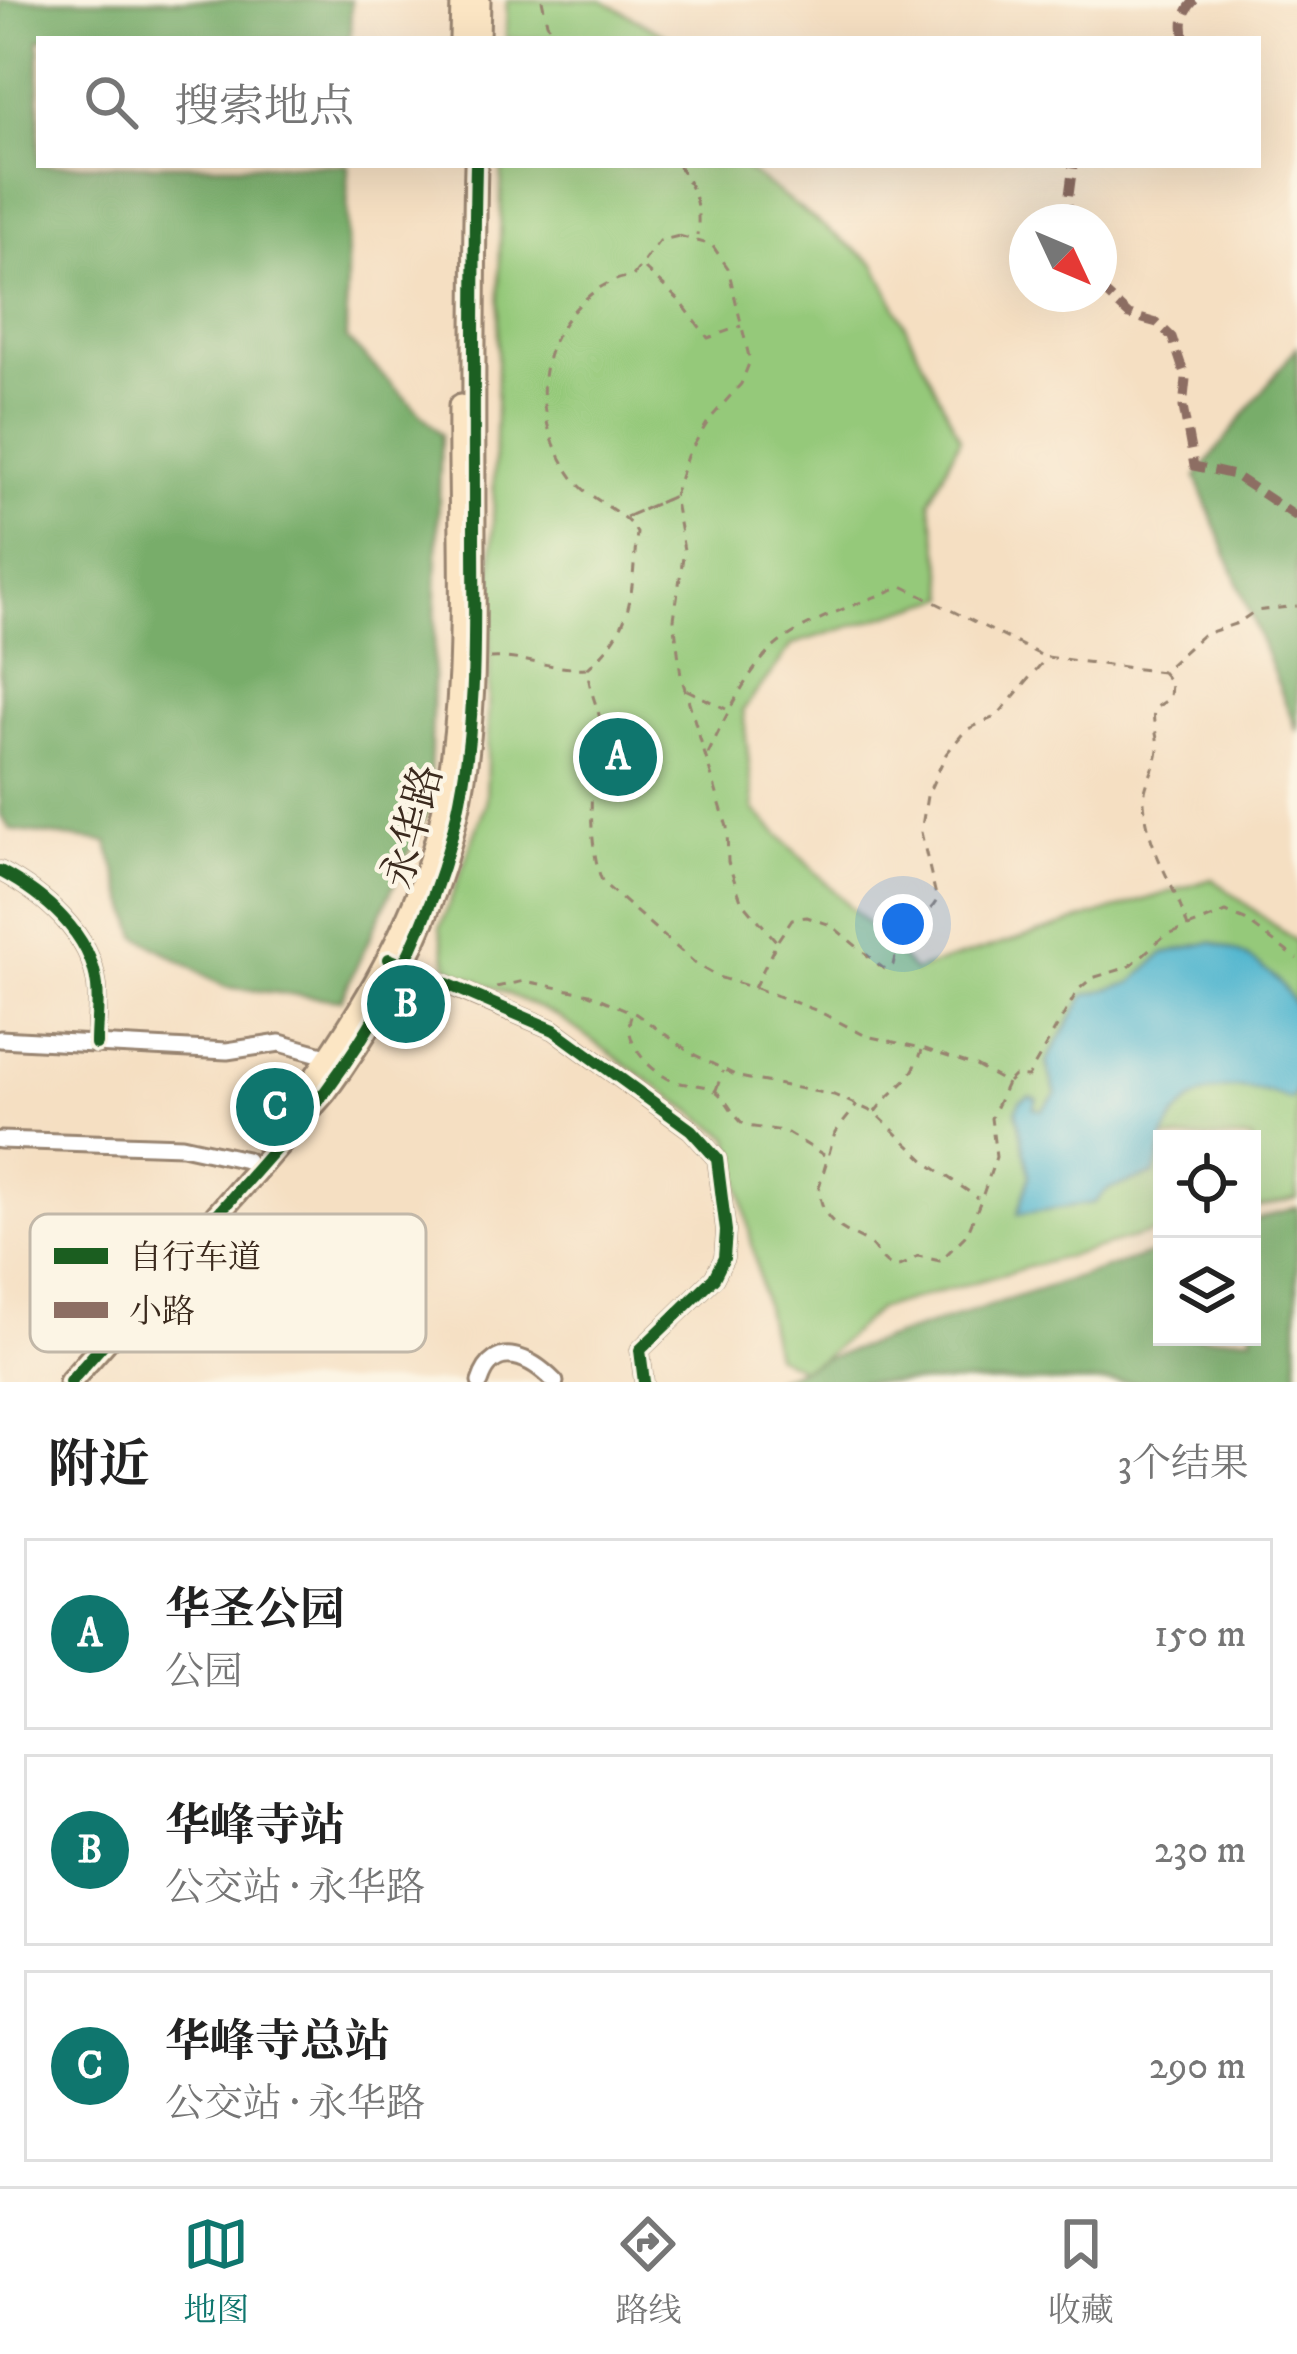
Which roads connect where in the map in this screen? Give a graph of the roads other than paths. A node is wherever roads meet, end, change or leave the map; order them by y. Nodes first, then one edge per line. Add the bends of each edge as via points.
1 (462, 0) edge
2 (478, 0) edge
3 (461, 36) edge
4 (478, 36) edge
5 (461, 168) edge
6 (476, 168) edge
7 (0, 871) edge
8 (396, 963) junction
9 (0, 1039) edge
10 (96, 1044) junction
11 (330, 1058) junction
12 (0, 1140) edge
13 (246, 1160) junction
14 (199, 1214) edge
15 (218, 1214) edge
16 (80, 1352) edge
17 (96, 1352) edge
18 (54, 1382) edge
19 (70, 1382) edge
20 (480, 1382) edge
21 (555, 1382) edge
22 (644, 1382) edge

1 - 3 street
2 - 4 street
5 - 8 street, 永华路 via 452,752 437,835
6 - 8 street, 永华路 via 469,736 436,886
7 - 10 street via 35,890 89,958
8 - 11 street, 永华路
8 - 15 street, 永华路 via 388,998 325,1092
8 - 22 street via 554,1030 692,1130 717,1159 724,1258 714,1278 640,1350
9 - 10 street
10 - 11 street via 227,1051 280,1043
11 - 13 street, 永华路
12 - 13 street via 182,1147
13 - 14 street, 永华路
16 - 18 street, 永华路
17 - 19 street, 永华路
20 - 21 street via 492,1363 514,1355

